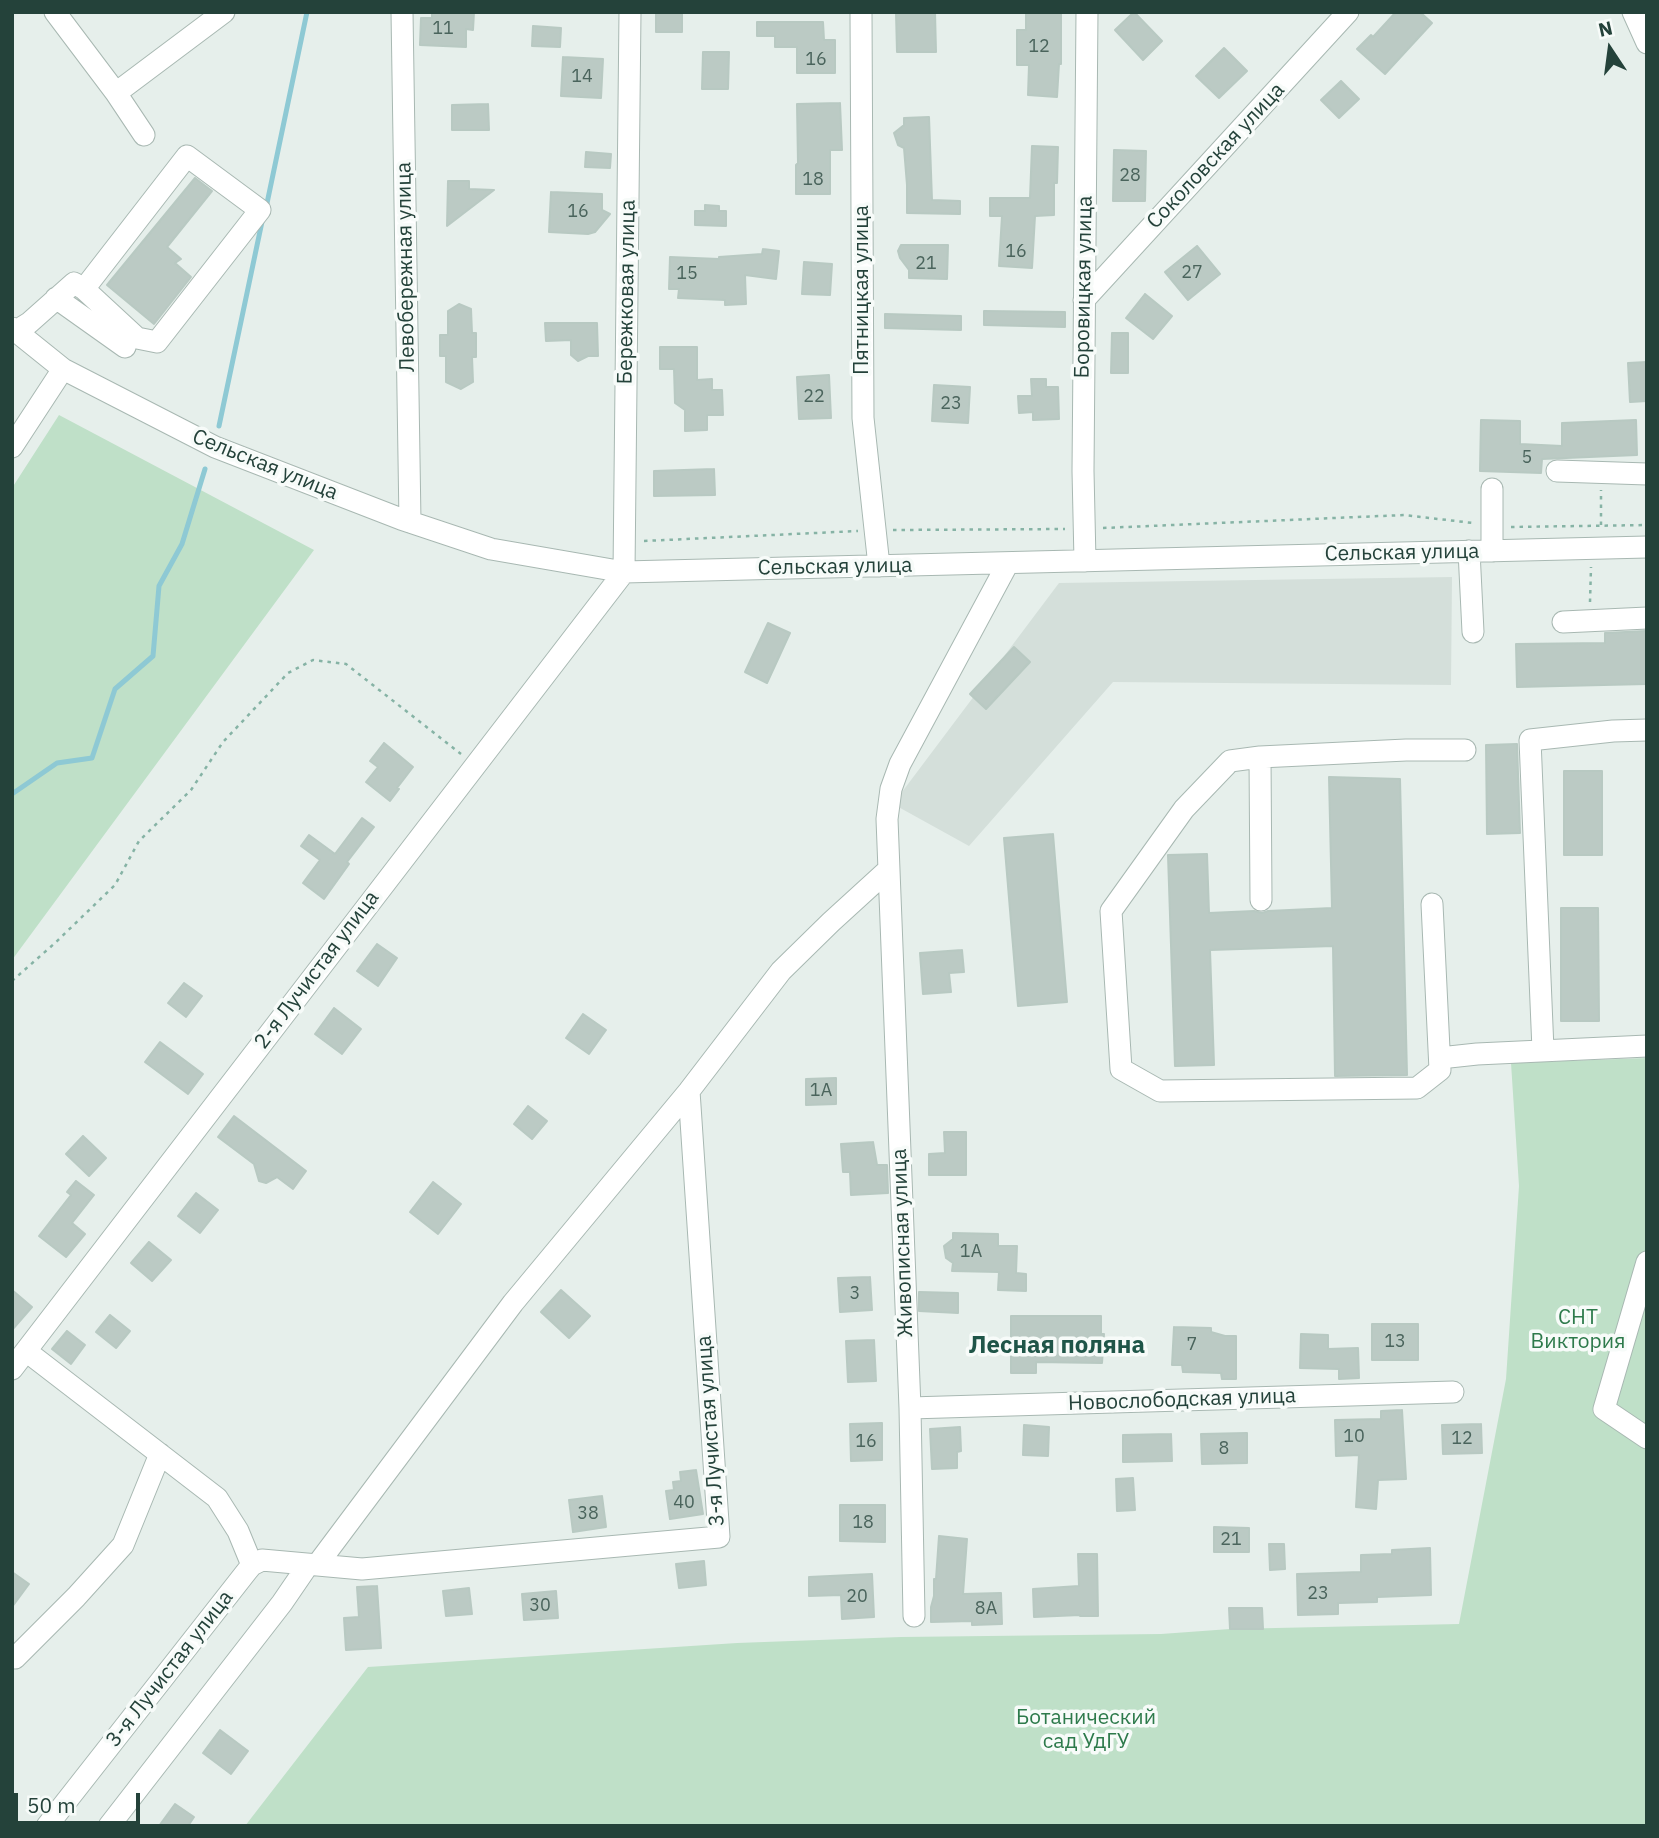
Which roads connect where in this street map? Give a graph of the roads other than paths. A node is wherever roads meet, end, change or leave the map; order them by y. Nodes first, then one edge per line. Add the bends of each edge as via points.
1 (55, 12) edge
2 (224, 12) edge
3 (402, 12) edge
4 (630, 12) edge
5 (862, 12) edge
6 (1087, 12) edge
7 (1348, 12) edge
8 (1633, 12) edge
9 (1647, 43) edge
10 (116, 93) junction
11 (144, 135) dead end
12 (84, 289) junction
13 (56, 298) junction
14 (1084, 300) junction
15 (14, 330) edge
16 (125, 347) dead end
17 (63, 369) junction
18 (12, 447) edge
19 (1557, 471) dead end
20 (1647, 474) edge
21 (1492, 489) dead end
22 (410, 522) junction
23 (1647, 547) edge
24 (1469, 551) junction
25 (1492, 551) junction
26 (1085, 561) junction
27 (1008, 563) junction
28 (878, 566) junction
29 (624, 572) junction
30 (1647, 618) edge
31 (1563, 622) dead end
32 (1473, 632) dead end
33 (1647, 730) edge
34 (1465, 750) dead end
35 (1260, 757) junction
36 (888, 870) junction
37 (1261, 900) dead end
38 (1432, 904) dead end
39 (1647, 1046) edge
40 (1543, 1051) junction
41 (1440, 1058) junction
42 (689, 1091) junction
43 (1647, 1262) edge
44 (26, 1351) junction
45 (12, 1369) edge
46 (1453, 1392) dead end
47 (910, 1408) junction
48 (1647, 1438) edge
49 (160, 1454) junction
50 (252, 1565) junction
51 (313, 1565) junction
52 (914, 1616) dead end
53 (15, 1658) dead end
54 (47, 1826) edge
55 (109, 1826) edge

1 - 10 street
2 - 10 street
3 - 22 street, Левобережная улица
4 - 29 street, Бережковая улица
5 - 28 street, Пятницкая улица via 863,418
6 - 14 street, Боровицкая улица
7 - 14 street, Соколовская улица
8 - 9 street
10 - 11 street
12 - 12 street via 187,156 260,210 157,342 136,338
12 - 13 street via 74,283
13 - 15 street via 29,323
13 - 16 street
14 - 26 street, Боровицкая улица
15 - 17 street, Сельская улица
17 - 18 street
17 - 22 street, Сельская улица via 215,447
19 - 20 street
21 - 25 street
22 - 29 street, Сельская улица via 491,549
23 - 25 street, Сельская улица
24 - 25 street, Сельская улица
24 - 26 street, Сельская улица
24 - 32 street
26 - 27 street, Сельская улица
27 - 28 street, Сельская улица
27 - 36 street, Живописная улица via 900,765 887,819
28 - 29 street, Сельская улица
29 - 44 street, 2-я Лучистая улица
30 - 31 street
33 - 40 street via 1530,740
34 - 35 street
35 - 37 street
35 - 41 street via 1230,761 1184,809 1111,911 1121,1069 1160,1091 1418,1088 1440,1069
36 - 42 street via 780,971
36 - 47 street, Живописная улица
38 - 41 street
39 - 40 street
40 - 41 street
42 - 51 street via 513,1303
42 - 51 street, 3-я Лучистая улица via 719,1537 362,1569
43 - 48 street via 1604,1409
44 - 45 street, 2-я Лучистая улица
44 - 49 street
46 - 47 street, Новослободская улица
47 - 52 street, Живописная улица
49 - 50 street via 217,1498
49 - 53 street via 123,1545
50 - 51 street, 3-я Лучистая улица via 262,1560
50 - 54 street, 3-я Лучистая улица
51 - 55 street

